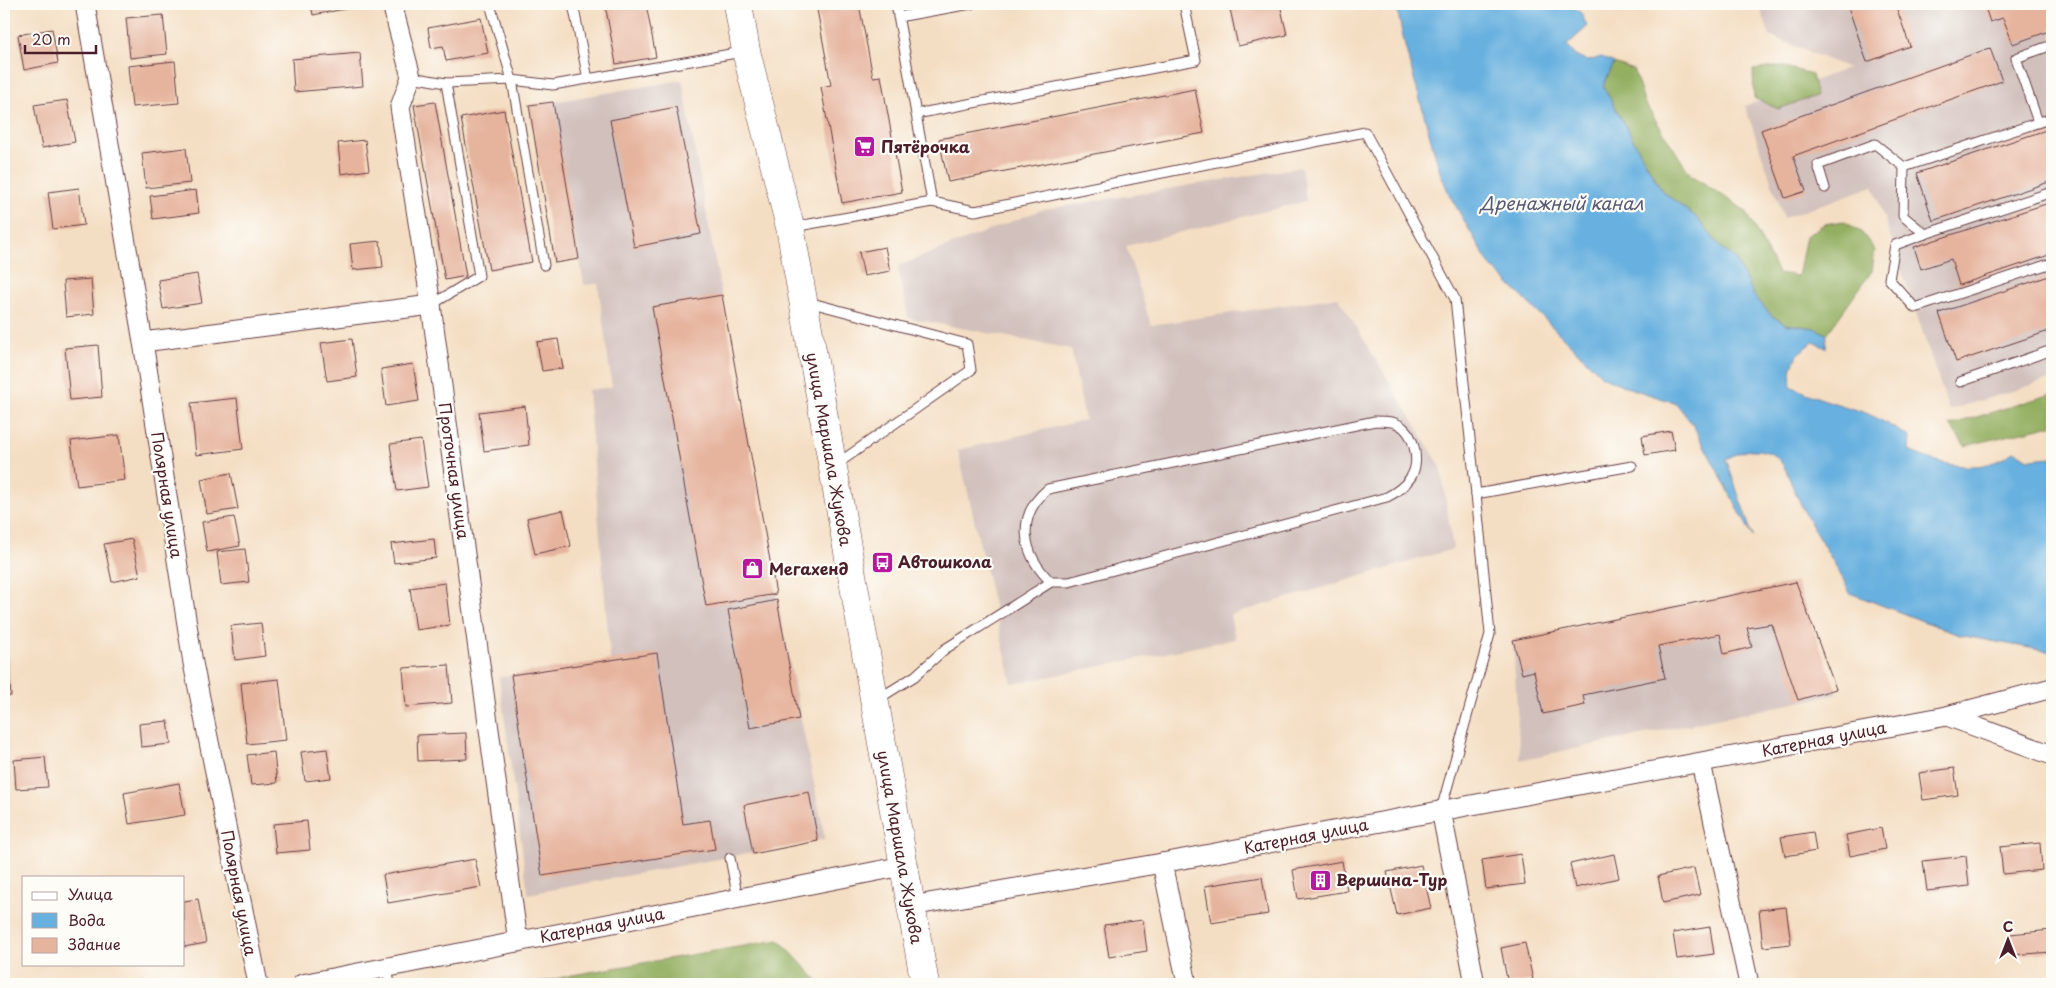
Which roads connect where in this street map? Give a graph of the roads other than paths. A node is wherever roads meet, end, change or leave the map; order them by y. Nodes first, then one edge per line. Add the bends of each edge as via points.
1 (85, 4) edge
2 (392, 4) edge
3 (490, 4) edge
4 (573, 4) edge
5 (738, 4) edge
6 (896, 4) edge
7 (971, 4) edge
8 (1184, 4) edge
9 (898, 17) junction
10 (2052, 45) edge
11 (746, 52) junction
12 (411, 77) junction
13 (588, 79) junction
14 (512, 80) junction
15 (446, 83) junction
16 (916, 114) junction
17 (2052, 118) edge
18 (2038, 122) junction
19 (1904, 167) junction
20 (1825, 188) dead end
21 (2052, 192) edge
22 (932, 202) junction
23 (790, 227) junction
24 (1925, 234) junction
25 (2052, 263) edge
26 (544, 265) dead end
27 (803, 301) junction
28 (432, 305) junction
29 (144, 342) junction
30 (2052, 350) edge
31 (1960, 382) dead end
32 (1632, 466) dead end
33 (832, 467) junction
34 (1476, 494) junction
35 (1051, 582) junction
36 (2052, 688) edge
37 (874, 702) junction
38 (1947, 716) junction
39 (2052, 755) edge
40 (1701, 762) junction
41 (1441, 810) junction
42 (730, 858) dead end
43 (1162, 863) junction
44 (903, 866) junction
45 (738, 899) junction
46 (911, 906) junction
47 (518, 942) junction
48 (389, 976) edge
49 (258, 984) edge
50 (302, 984) edge
51 (925, 984) edge
52 (1187, 984) edge
53 (1475, 984) edge
54 (1749, 984) edge

1 - 29 street, Полярная улица
2 - 12 street
3 - 14 lane
4 - 13 lane
5 - 11 main road, улица Маршала Жукова
6 - 9 lane
7 - 9 lane
8 - 16 lane via 1196,60
9 - 16 lane
10 - 18 lane via 2016,58
11 - 13 lane
11 - 23 main road, улица Маршала Жукова
12 - 15 lane
12 - 28 street, Проточная улица via 400,108
13 - 14 lane via 553,85
14 - 15 lane
14 - 26 lane
15 - 28 lane via 479,276
16 - 22 lane
17 - 18 lane
18 - 19 lane
19 - 20 lane via 1875,144 1818,165
19 - 24 lane via 1903,216
21 - 24 lane
22 - 23 lane
22 - 34 lane via 975,211 1365,132 1455,299
23 - 27 main road, улица Маршала Жукова
24 - 25 lane via 1895,245 1889,279 1914,308
27 - 33 main road, улица Маршала Жукова
27 - 33 lane via 967,344 971,370
28 - 29 street
28 - 47 street, Проточная улица
29 - 49 street, Полярная улица via 192,663
30 - 31 lane
32 - 34 lane
33 - 37 main road, улица Маршала Жукова
34 - 41 lane via 1490,634
35 - 35 lane via 1069,582 1387,497 1400,490 1412,475 1414,444 1406,431 1395,423 1375,421 1048,489 1035,500 1027,520 1026,540 1039,570
35 - 37 lane via 945,649 914,676
36 - 38 street, Катерная улица
37 - 44 main road, улица Маршала Жукова
38 - 39 street
38 - 40 street, Катерная улица
40 - 41 street, Катерная улица
40 - 54 street
41 - 43 street, Катерная улица
41 - 53 street
42 - 45 lane
43 - 46 street, Катерная улица
43 - 52 street
44 - 45 street, Катерная улица
44 - 46 main road, улица Маршала Жукова
45 - 47 street, Катерная улица
46 - 51 main road, улица Маршала Жукова
47 - 48 street, Катерная улица
48 - 50 street, Катерная улица

